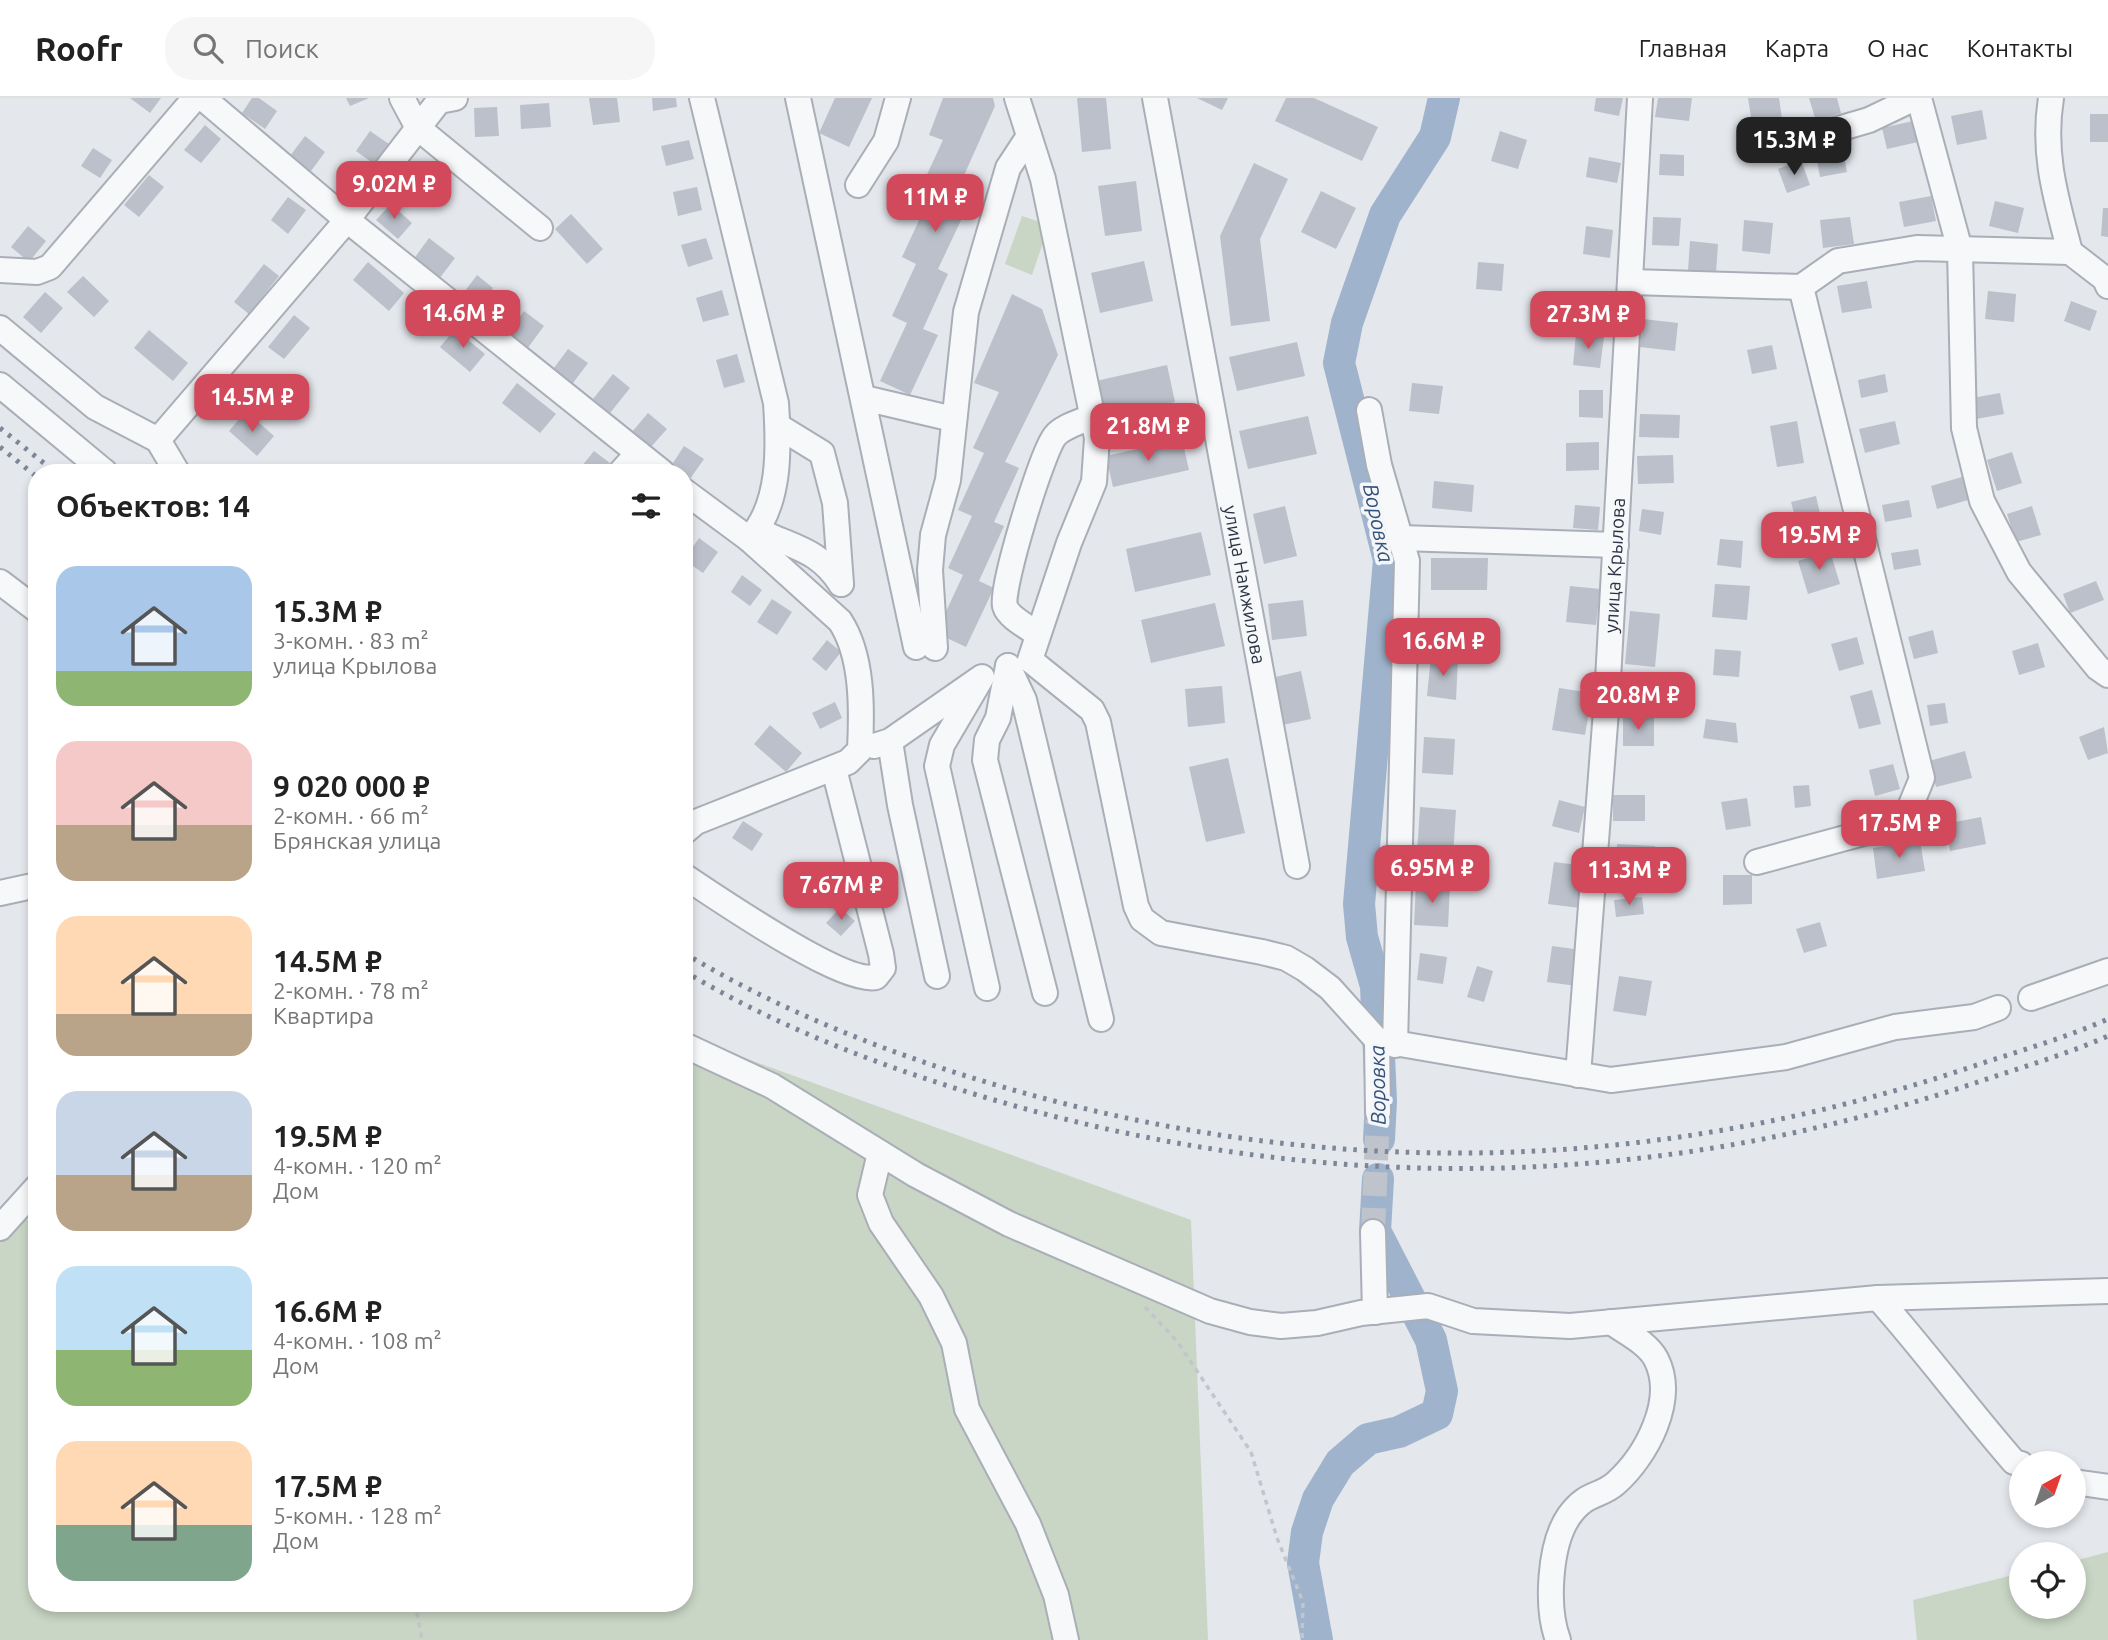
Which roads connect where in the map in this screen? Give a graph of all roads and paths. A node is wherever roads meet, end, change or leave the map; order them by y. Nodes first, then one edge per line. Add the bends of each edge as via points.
1 (195, 98) edge
2 (203, 98) edge
3 (402, 98) edge
4 (455, 98) edge
5 (702, 98) edge
6 (798, 98) edge
7 (898, 98) edge
8 (1017, 98) edge
9 (1155, 98) edge
10 (1640, 98) edge
11 (1917, 98) edge
12 (2051, 98) edge
13 (418, 128) junction
14 (1029, 136) junction
15 (1811, 137) dead end
16 (858, 186) dead end
17 (347, 220) junction
18 (540, 228) dead end
19 (1959, 250) junction
20 (2070, 252) junction
21 (0, 270) edge
22 (1632, 282) junction
23 (2108, 286) edge
24 (1801, 287) junction
25 (0, 328) edge
26 (0, 385) edge
27 (864, 398) junction
28 (1368, 410) dead end
29 (1093, 416) junction
30 (953, 419) junction
31 (778, 426) junction
32 (158, 440) junction
33 (638, 453) junction
34 (95, 464) edge
35 (172, 464) edge
36 (628, 464) edge
37 (652, 464) edge
38 (693, 497) edge
39 (753, 534) junction
40 (1400, 538) junction
41 (1616, 545) junction
42 (0, 582) edge
43 (28, 603) edge
44 (1037, 634) junction
45 (1019, 663) junction
46 (2108, 675) edge
47 (982, 677) junction
48 (890, 741) junction
49 (860, 750) junction
50 (834, 769) junction
51 (693, 820) edge
52 (1757, 862) dead end
53 (1297, 866) dead end
54 (693, 882) edge
55 (28, 887) edge
56 (0, 893) edge
57 (2108, 971) edge
58 (937, 976) dead end
59 (987, 988) dead end
60 (1045, 993) dead end
61 (2031, 998) dead end
62 (1998, 1008) dead end
63 (1101, 1018) dead end
64 (1389, 1043) junction
65 (693, 1049) edge
66 (1578, 1075) junction
67 (1378, 1112) tunnel mouth
68 (880, 1153) junction
69 (28, 1197) edge
70 (0, 1228) edge
71 (1373, 1232) tunnel mouth
72 (2108, 1291) edge
73 (1878, 1298) junction
74 (1142, 1303) dead end
75 (1375, 1312) junction
76 (1611, 1322) junction
77 (2009, 1456) edge
78 (2086, 1484) edge
79 (2108, 1487) edge
80 (417, 1612) edge
81 (422, 1640) edge
82 (1066, 1640) edge
83 (1302, 1640) edge
84 (1558, 1640) edge

1 - 21 street via 50,267 37,272
2 - 17 street
3 - 13 street
4 - 13 street via 439,101
5 - 31 street
6 - 27 street
7 - 16 street via 886,141
8 - 14 street
9 - 53 street, улица Намжилова
10 - 22 street, улица Крылова
11 - 15 street via 1869,120
11 - 19 street
12 - 20 street via 2046,131 2050,174
13 - 17 street
13 - 18 street
14 - 29 street via 1043,179
14 - 30 street via 1008,168 966,312
17 - 32 street
17 - 33 street
19 - 20 street
19 - 24 street via 1917,248 1838,261
19 - 46 street via 1964,428 1982,501 2019,572
20 - 23 street
22 - 24 street
22 - 41 street, улица Крылова
24 - 52 street via 1922,778 1904,822
25 - 32 street via 95,407
26 - 34 street
27 - 30 street
27 - 30 street via 926,647 933,535 947,480
28 - 40 street
29 - 44 street via 1097,438 1094,482
29 - 44 street via 1062,430 1046,450 1014,556 1004,603 1007,611
31 - 39 street via 767,513
31 - 39 street via 822,453 835,503 841,584 815,554
32 - 35 street
33 - 36 street
33 - 37 street
38 - 39 street
39 - 49 street via 841,621 851,638 862,714
40 - 41 street
40 - 64 street via 1407,561
41 - 66 street, улица Крылова
42 - 43 street
44 - 45 street
45 - 47 street
45 - 60 street via 987,740 985,760
45 - 63 street
45 - 64 street via 1092,710 1098,722 1142,919 1161,933 1286,958 1330,988
47 - 48 street
47 - 59 street via 942,745 937,766
48 - 49 street
48 - 58 street
49 - 50 street
50 - 51 street
50 - 54 street via 881,954 883,968 876,977 861,977 812,956
55 - 56 street
57 - 61 street
62 - 66 street via 1974,1017 1895,1027 1786,1056 1709,1069 1611,1080
64 - 66 street
64 - 67 street
65 - 68 street via 772,1086
68 - 75 street via 1009,1224 1210,1311 1280,1326
68 - 82 street via 870,1195 881,1223 931,1296 954,1343 967,1409 1028,1524 1056,1595
69 - 70 street
71 - 75 street
72 - 73 street
73 - 76 street
73 - 77 street
74 - 83 path via 1177,1340 1251,1452 1277,1538 1303,1602
75 - 76 street via 1428,1306 1473,1321 1570,1326
76 - 84 street via 1656,1358 1661,1399 1654,1432 1636,1462 1613,1486 1585,1497 1567,1518 1553,1574 1551,1620
78 - 79 street
80 - 81 path

